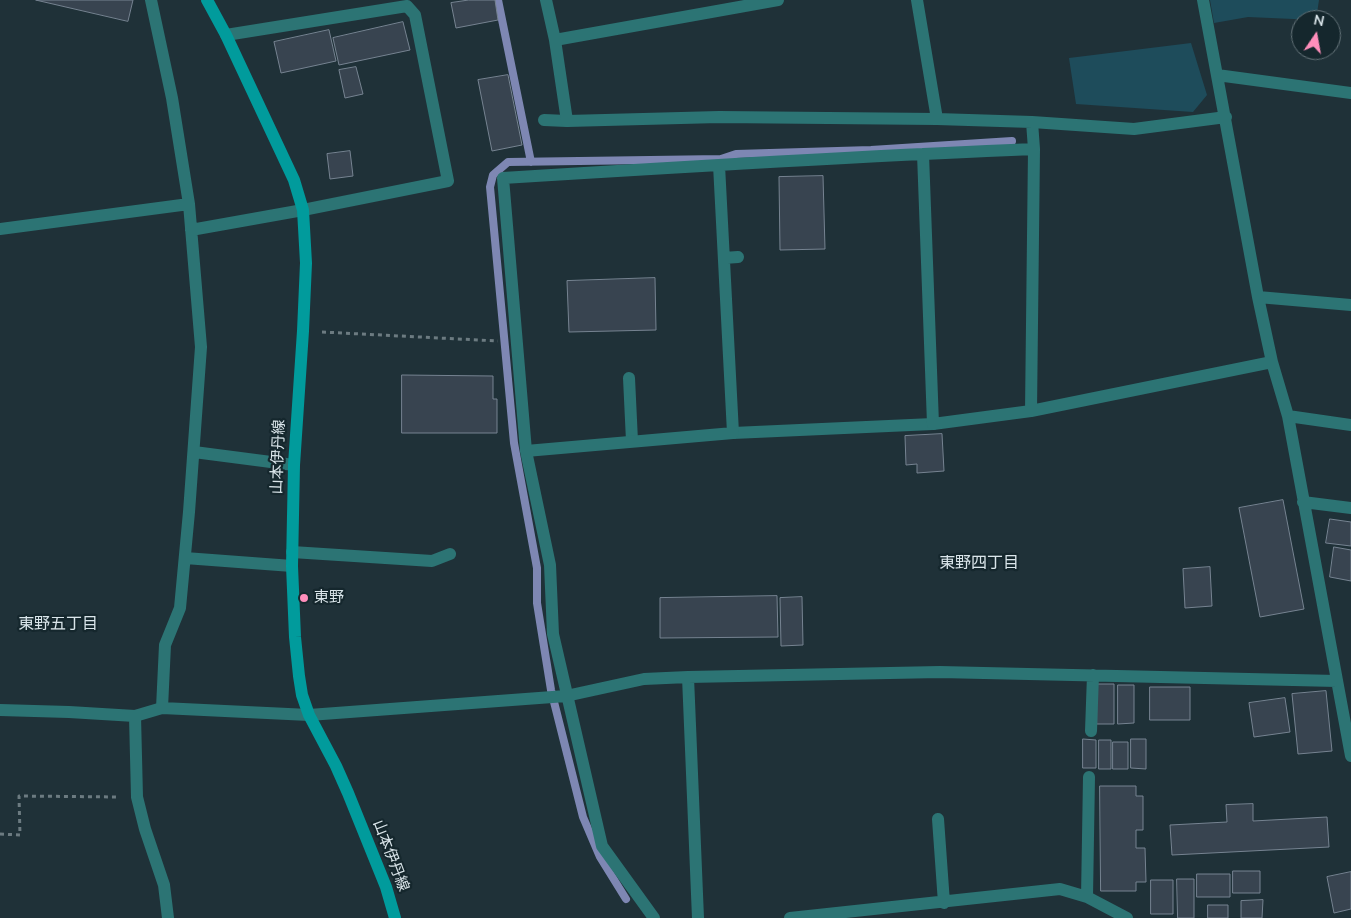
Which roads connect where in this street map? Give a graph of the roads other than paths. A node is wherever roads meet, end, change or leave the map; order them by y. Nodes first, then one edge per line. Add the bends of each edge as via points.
1 (151, 0) edge
2 (207, 0) edge
3 (546, 0) edge
4 (778, 0) edge
5 (917, 0) edge
6 (1203, 0) edge
7 (226, 35) junction
8 (555, 40) junction
9 (1217, 75) junction
10 (1351, 93) edge
11 (1226, 117) junction
12 (937, 118) junction
13 (544, 120) dead end
14 (567, 121) junction
15 (1032, 122) junction
16 (1034, 149) junction
17 (924, 154) junction
18 (719, 165) junction
19 (189, 204) junction
20 (304, 210) junction
21 (0, 229) edge
22 (191, 230) junction
23 (738, 257) dead end
24 (724, 258) junction
25 (1258, 297) junction
26 (1351, 305) edge
27 (1272, 362) junction
28 (629, 378) dead end
29 (1031, 410) junction
30 (1288, 416) junction
31 (933, 424) junction
32 (1351, 425) edge
33 (733, 433) junction
34 (632, 441) junction
35 (526, 451) junction
36 (194, 452) junction
37 (294, 465) junction
38 (1303, 502) junction
39 (1351, 508) edge
40 (292, 552) junction
41 (450, 554) dead end
42 (185, 558) junction
43 (292, 566) junction
44 (1093, 675) junction
45 (688, 676) junction
46 (1337, 681) junction
47 (566, 696) junction
48 (162, 708) junction
49 (0, 710) edge
50 (309, 715) junction
51 (135, 716) junction
52 (1091, 731) dead end
53 (1351, 752) edge
54 (1089, 777) dead end
55 (938, 819) dead end
56 (1088, 897) junction
57 (944, 903) junction
58 (168, 918) edge
59 (395, 918) edge
60 (654, 918) edge
61 (698, 918) edge
62 (790, 918) edge
63 (1127, 918) edge

1 - 19 street via 172,98
2 - 7 main road, 山本伊丹線
3 - 8 street
4 - 8 street
5 - 12 street
6 - 9 street
7 - 20 main road, 山本伊丹線 via 294,180
7 - 20 street via 407,6 415,15 448,181
8 - 14 street
9 - 10 street
9 - 11 street
11 - 15 street via 1134,129
11 - 25 street
12 - 14 street via 719,117
12 - 15 street
13 - 14 street
15 - 16 street
16 - 17 street
16 - 29 street
17 - 18 street
17 - 31 street
18 - 24 street
18 - 35 street via 503,178
19 - 21 street
19 - 22 street
20 - 22 street
20 - 37 main road, 山本伊丹線 via 304,331
22 - 36 street via 201,347
23 - 24 street
24 - 33 street
25 - 26 street
25 - 27 street
27 - 29 street
27 - 30 street
28 - 34 street
29 - 31 street
30 - 32 street
30 - 38 street
31 - 33 street
33 - 34 street
34 - 35 street
35 - 47 street via 550,566 553,634
36 - 37 street
36 - 42 street
37 - 40 main road, 山本伊丹線
38 - 39 street
38 - 46 street
40 - 41 street via 432,560
40 - 43 main road, 山本伊丹線
42 - 43 street
42 - 48 street via 180,608 165,645
43 - 50 main road, 山本伊丹線 via 294,638 302,695
44 - 45 street via 940,672
44 - 46 street
44 - 52 street
45 - 47 street via 644,679
45 - 61 street
46 - 53 street
47 - 50 street
47 - 60 street via 602,846
48 - 50 street
48 - 51 street
49 - 51 street
50 - 59 main road, 山本伊丹線 via 348,793
51 - 58 street via 137,797 164,885
54 - 56 street
55 - 57 street
56 - 57 street via 1060,889
56 - 63 street
57 - 62 street

